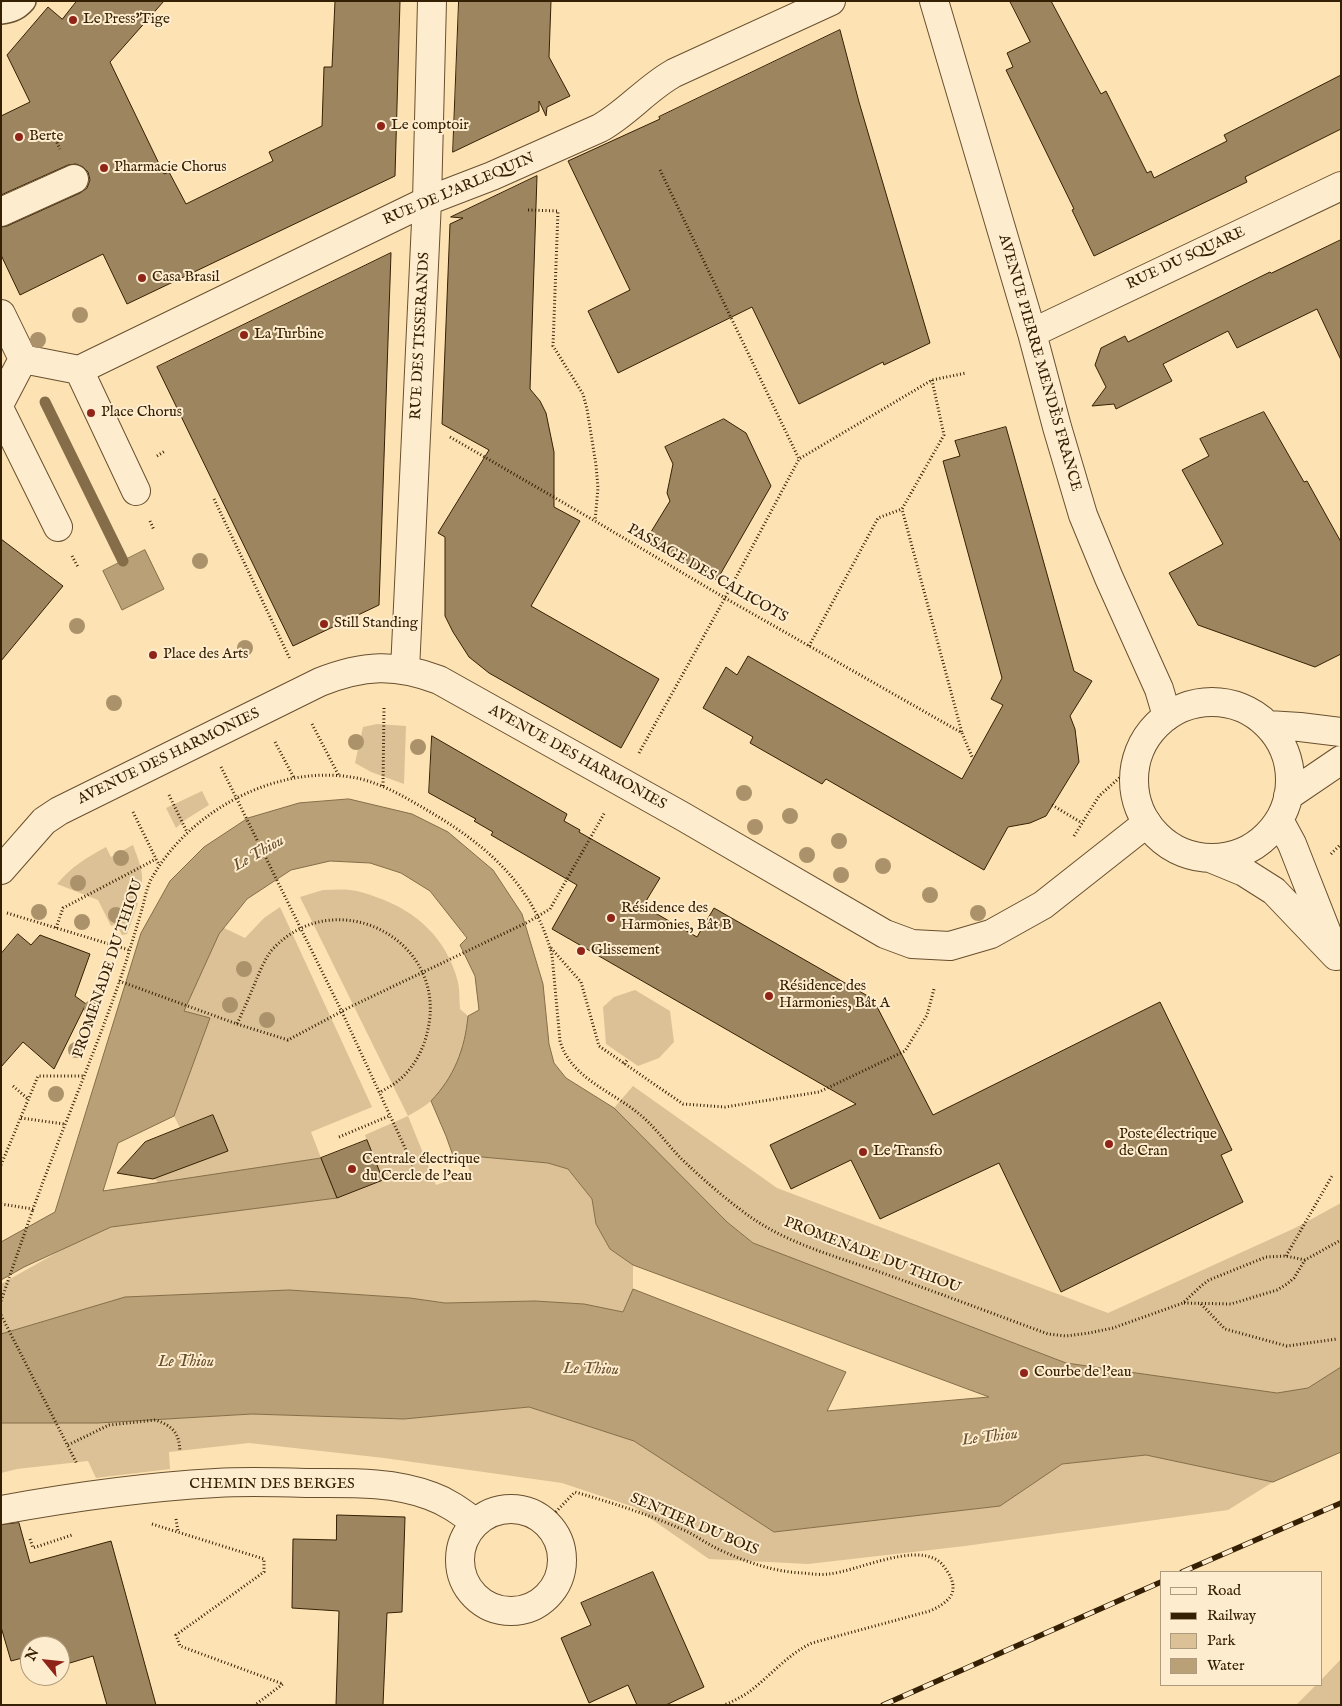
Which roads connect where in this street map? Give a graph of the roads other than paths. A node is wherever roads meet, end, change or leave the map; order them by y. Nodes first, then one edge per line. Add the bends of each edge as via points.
1 (25, 1) edge
2 (432, 1) edge
3 (832, 1) edge
4 (934, 1) edge
5 (1, 13) edge
6 (74, 179) dead end
7 (1341, 186) edge
8 (427, 202) junction
9 (1, 212) edge
10 (1, 314) edge
11 (1032, 333) junction
12 (23, 359) junction
13 (79, 370) junction
14 (1, 401) edge
15 (1, 412) edge
16 (136, 491) dead end
17 (58, 527) dead end
18 (405, 670) junction
19 (1167, 716) junction
20 (1268, 726) junction
21 (1341, 732) edge
22 (1341, 760) edge
23 (1284, 808) junction
24 (1147, 823) junction
25 (1210, 858) junction
26 (1, 870) edge
27 (1338, 962) edge
28 (1, 1510) edge
29 (476, 1523) junction

1 - 5 lane via 20,8
2 - 8 street, RUE DES TISSERANDS
3 - 8 street, RUE DE L'ARLEQUIN via 674,72 600,128
4 - 11 street, AVENUE PIERRE MENDÈS FRANCE
6 - 9 street
7 - 11 street, RUE DU SQUARE
8 - 13 street, RUE DE L'ARLEQUIN
8 - 18 street, RUE DES TISSERANDS
10 - 12 street
11 - 19 street, AVENUE PIERRE MENDÈS FRANCE via 1083,515 1159,689
12 - 13 street
12 - 14 street
13 - 16 street
15 - 17 street
18 - 24 street, AVENUE DES HARMONIES via 439,680 885,934 912,944 950,946 991,934 1043,905
18 - 26 street, AVENUE DES HARMONIES via 361,669 342,673 59,811 44,821
19 - 20 street via 1187,706 1216,702 1251,712
19 - 24 street via 1142,744 1136,763 1134,784 1138,804
20 - 21 street
20 - 23 street via 1282,746 1290,770
22 - 23 street
23 - 25 street via 1266,836 1250,848 1230,856
23 - 27 street via 1292,844
24 - 25 street via 1174,848
25 - 27 street via 1244,872 1274,891
28 - 29 street, CHEMIN DES BERGES via 91,1495 184,1485 328,1483 388,1486 421,1493 449,1503
29 - 29 street via 495,1511 508,1509 535,1514 546,1522 561,1546 562,1560 561,1574 546,1598 535,1606 508,1611 484,1604 471,1592 462,1576 460,1564 465,1538

